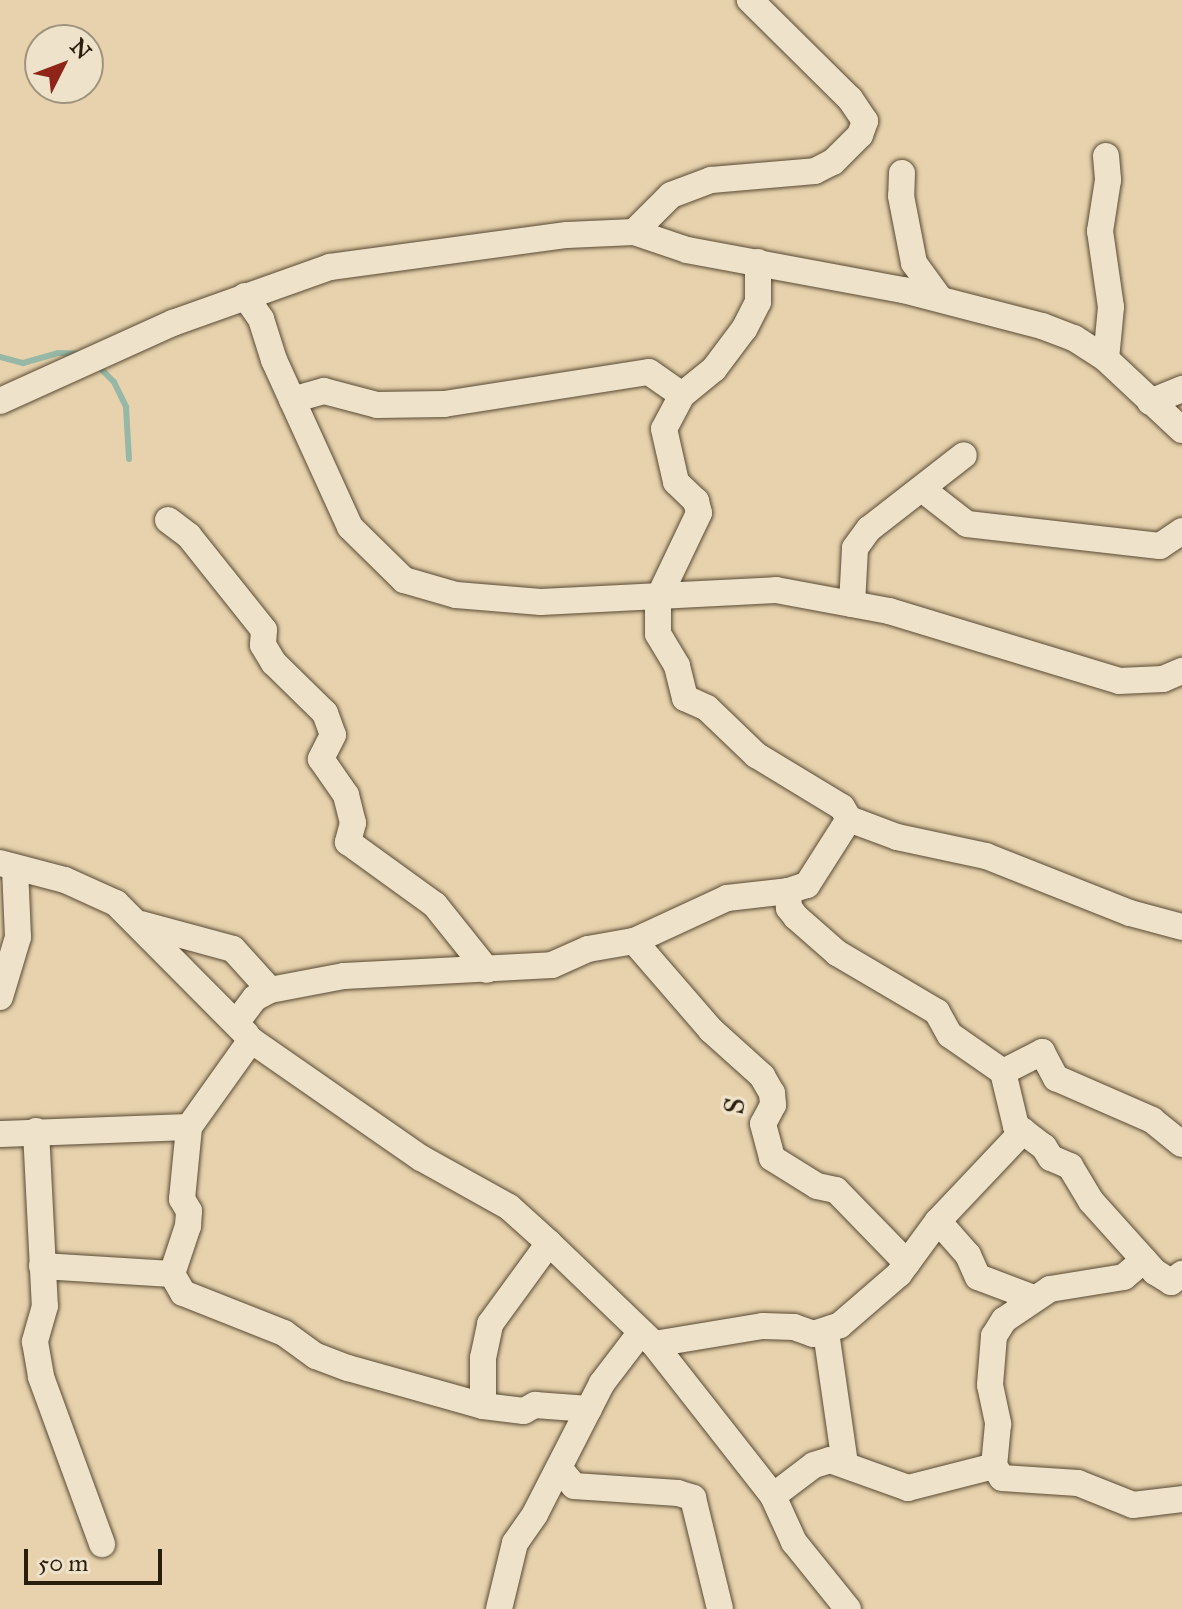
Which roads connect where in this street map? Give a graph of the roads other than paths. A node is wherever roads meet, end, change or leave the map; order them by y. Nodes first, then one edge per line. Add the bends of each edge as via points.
1 (750, 0) edge
2 (1106, 156) dead end
3 (902, 173) dead end
4 (634, 232) junction
5 (758, 262) junction
6 (245, 296) junction
7 (940, 299) junction
8 (1106, 359) junction
9 (1182, 389) edge
10 (682, 395) junction
11 (292, 400) junction
12 (0, 401) edge
13 (1150, 402) junction
14 (1182, 430) edge
15 (964, 455) dead end
16 (922, 489) junction
17 (168, 520) dead end
18 (1182, 531) edge
19 (658, 599) junction
20 (852, 604) junction
21 (1182, 671) edge
22 (849, 819) junction
23 (8, 865) edge
24 (788, 891) junction
25 (141, 924) junction
26 (1182, 927) edge
27 (634, 941) junction
28 (487, 970) junction
29 (270, 990) junction
30 (0, 997) edge
31 (244, 1032) junction
32 (1003, 1072) junction
33 (189, 1127) junction
34 (36, 1131) junction
35 (1023, 1131) junction
36 (0, 1134) edge
37 (1182, 1144) edge
38 (938, 1221) junction
39 (549, 1243) junction
40 (1144, 1260) junction
41 (907, 1263) junction
42 (42, 1266) junction
43 (172, 1274) junction
44 (1182, 1274) edge
45 (1031, 1297) junction
46 (826, 1332) junction
47 (647, 1338) junction
48 (483, 1406) junction
49 (589, 1409) junction
50 (845, 1464) junction
51 (994, 1466) junction
52 (559, 1468) junction
53 (773, 1496) junction
54 (1182, 1499) edge
55 (102, 1544) dead end
56 (499, 1609) edge
57 (720, 1609) edge
58 (848, 1609) edge

1 - 4 street via 850,99 865,121 860,135 833,162 815,171 711,180 671,195
2 - 8 street via 1100,231 1111,307
3 - 7 street via 901,196 914,263
4 - 5 street via 687,250
4 - 6 street via 567,235 330,267
5 - 7 street
5 - 10 street via 758,302 744,329 714,369
6 - 11 street via 261,319
6 - 12 street
7 - 8 street via 1042,326
8 - 13 street
9 - 13 street
10 - 11 street via 649,372 444,404 377,405 324,391
10 - 19 street via 664,429 665,451 676,482 696,501 699,513
11 - 19 street via 350,527 404,580 456,595 541,602
13 - 14 street
15 - 16 street
16 - 18 street via 967,524 1160,546
16 - 20 street via 869,529 855,548
17 - 28 street via 189,536 257,620 274,663 325,713 333,735 321,759 346,795 353,823 348,842 435,905
19 - 20 street via 776,590
19 - 22 street via 658,634 677,666 685,698 707,708 756,755 842,807
20 - 21 street via 1119,681 1163,679
22 - 24 street via 807,885
22 - 26 street via 897,837 986,856 1130,913
23 - 25 street via 94,891
23 - 30 street via 18,937
24 - 27 street via 727,898
24 - 32 street via 789,908 796,917 837,953 937,1012 950,1035
25 - 29 street via 233,949
25 - 31 street
27 - 28 street via 588,949 552,965
27 - 41 street, S via 711,1030 762,1076 772,1093 773,1105 763,1124 772,1158 817,1186 836,1190
28 - 29 street via 344,976
29 - 31 street via 255,998
31 - 33 street
31 - 39 street via 421,1158 509,1207
32 - 35 street via 1016,1126
32 - 37 street via 1042,1052 1056,1078 1152,1120
33 - 34 street
33 - 43 street via 182,1199 189,1211 188,1226
34 - 36 street
34 - 42 street
35 - 38 street
35 - 40 street via 1051,1158 1070,1166 1091,1201
38 - 41 street
38 - 45 street via 968,1255 978,1277
39 - 47 street
39 - 48 street via 490,1324 483,1358
40 - 44 street via 1165,1280
40 - 45 street via 1124,1277 1075,1282
41 - 46 street
42 - 43 street
42 - 55 street via 45,1306 35,1342 41,1377
43 - 48 street via 183,1293 284,1333 316,1356
45 - 51 street via 1014,1309 994,1336
46 - 47 street via 763,1326
46 - 50 street
47 - 49 street
47 - 53 street
48 - 49 street
49 - 52 street
50 - 51 street via 908,1488
50 - 53 street via 830,1460 814,1465
51 - 54 street via 1002,1478 1078,1483 1133,1505
52 - 56 street via 515,1543
52 - 57 street via 574,1486 693,1498
53 - 58 street via 794,1542

